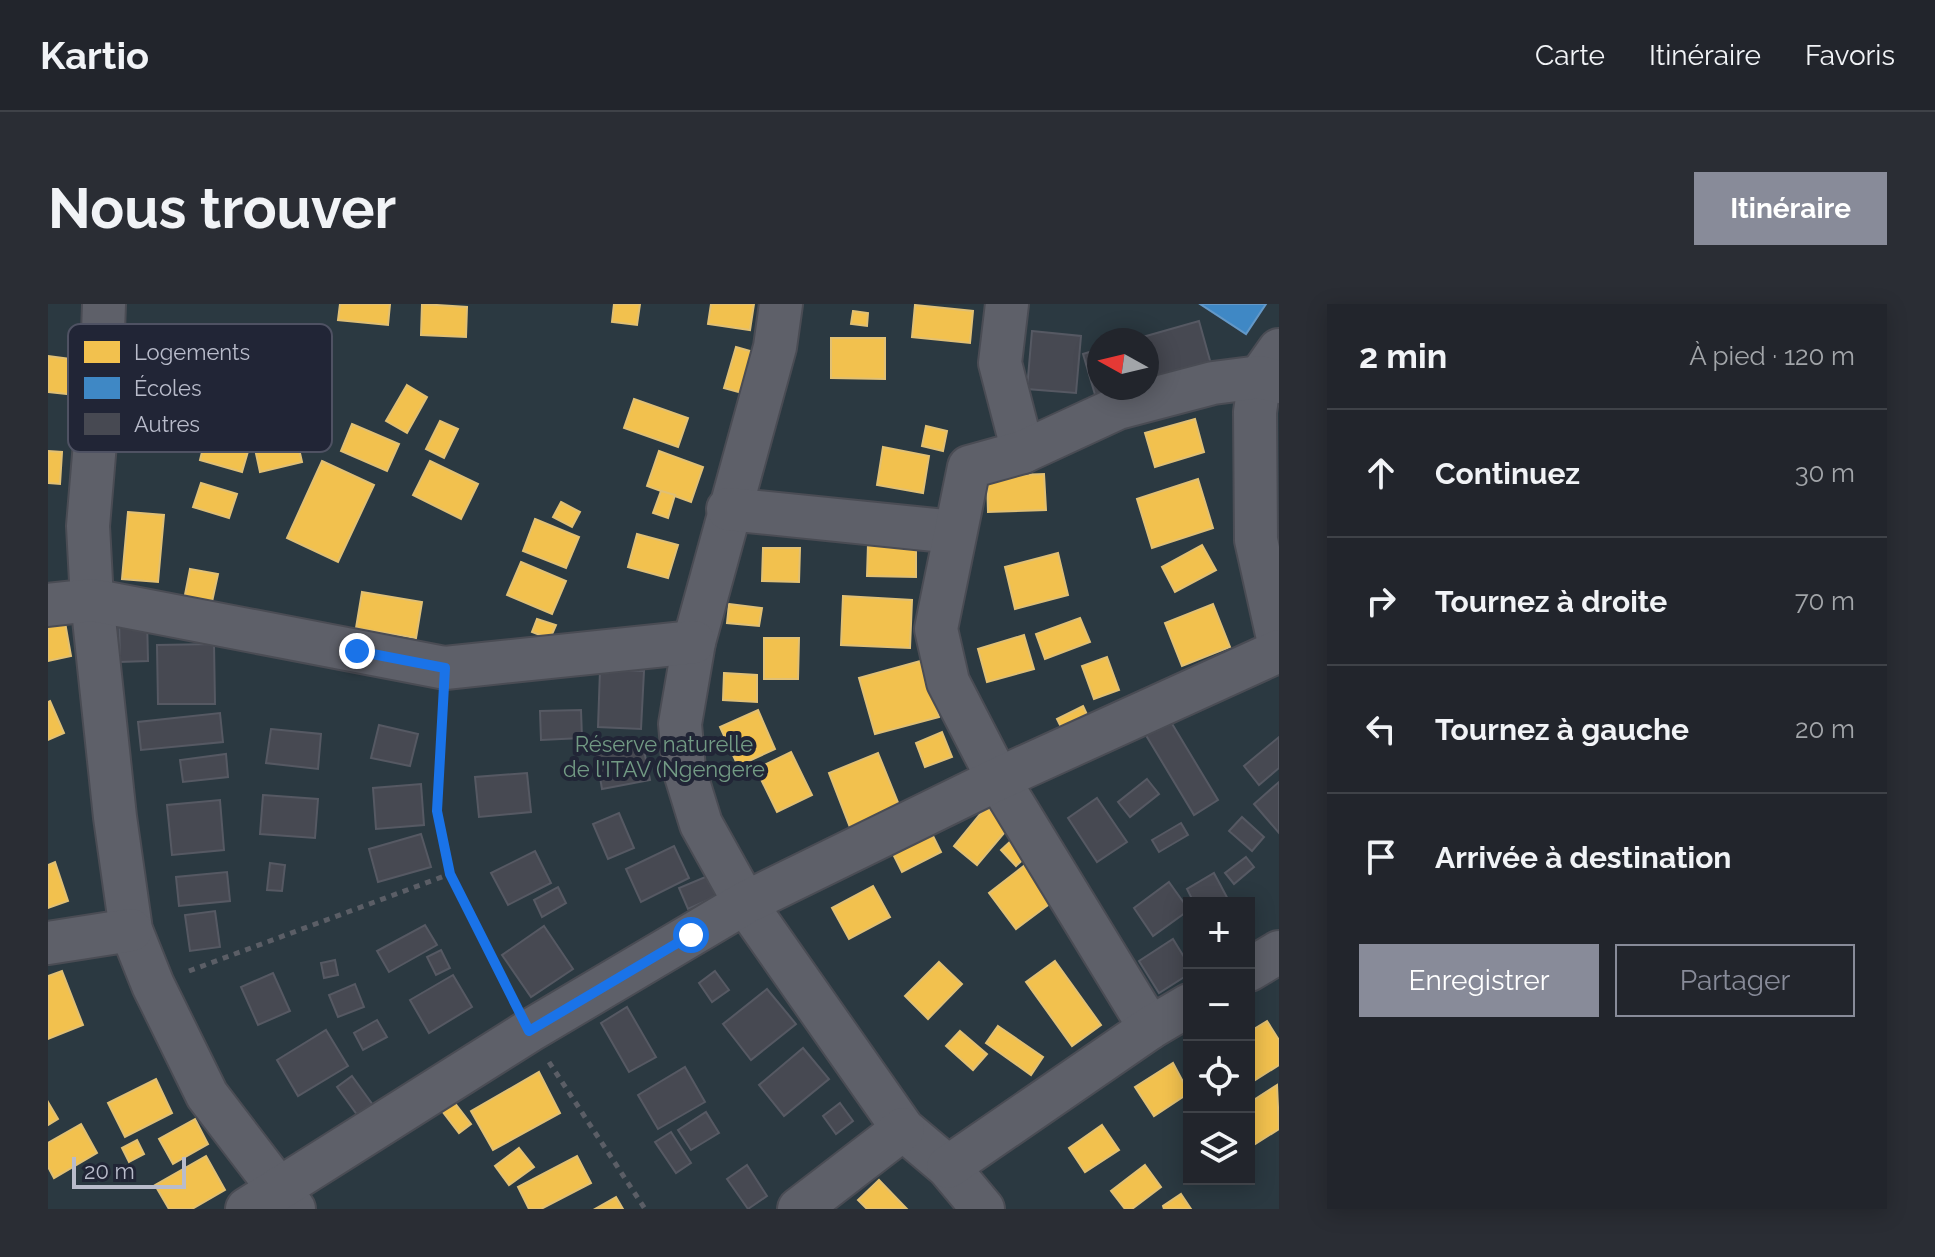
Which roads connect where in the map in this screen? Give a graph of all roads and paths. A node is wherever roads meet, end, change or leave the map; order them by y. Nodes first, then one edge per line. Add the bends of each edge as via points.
1 (104, 304) edge
2 (781, 304) edge
3 (1007, 304) edge
4 (103, 324) edge
5 (1273, 370) edge
6 (94, 452) edge
7 (1023, 452) junction
8 (728, 509) junction
9 (955, 532) junction
10 (92, 600) junction
11 (48, 605) edge
12 (694, 642) junction
13 (1279, 643) edge
14 (1279, 651) edge
15 (445, 668) junction
16 (998, 779) junction
17 (450, 874) junction
18 (745, 903) junction
19 (131, 930) junction
20 (48, 943) edge
21 (1279, 952) edge
22 (1251, 969) edge
23 (153, 985) junction
24 (1183, 1009) edge
25 (1150, 1028) junction
26 (529, 1031) junction
27 (903, 1129) junction
28 (948, 1167) junction
29 (274, 1202) edge
30 (645, 1209) edge
31 (799, 1209) edge
32 (983, 1209) edge

1 - 4 street
2 - 8 street via 775,347
3 - 7 street via 1000,363
5 - 7 street via 1118,408
5 - 13 street via 1255,412 1256,540
6 - 10 street via 88,526
7 - 9 street via 969,467
8 - 9 street
8 - 12 street
9 - 16 street via 936,629 948,682
10 - 11 street
10 - 15 street
10 - 19 street
12 - 15 street
12 - 18 street via 680,724 684,769 701,824
14 - 16 street
15 - 17 path via 437,811
16 - 18 street
16 - 25 street
17 - 23 path
17 - 26 path
18 - 26 street
18 - 27 street
19 - 20 street
19 - 23 street
21 - 22 street
23 - 29 street via 207,1095
24 - 25 street
25 - 28 street
26 - 29 street
26 - 30 path
27 - 28 street
27 - 31 street
28 - 32 street

